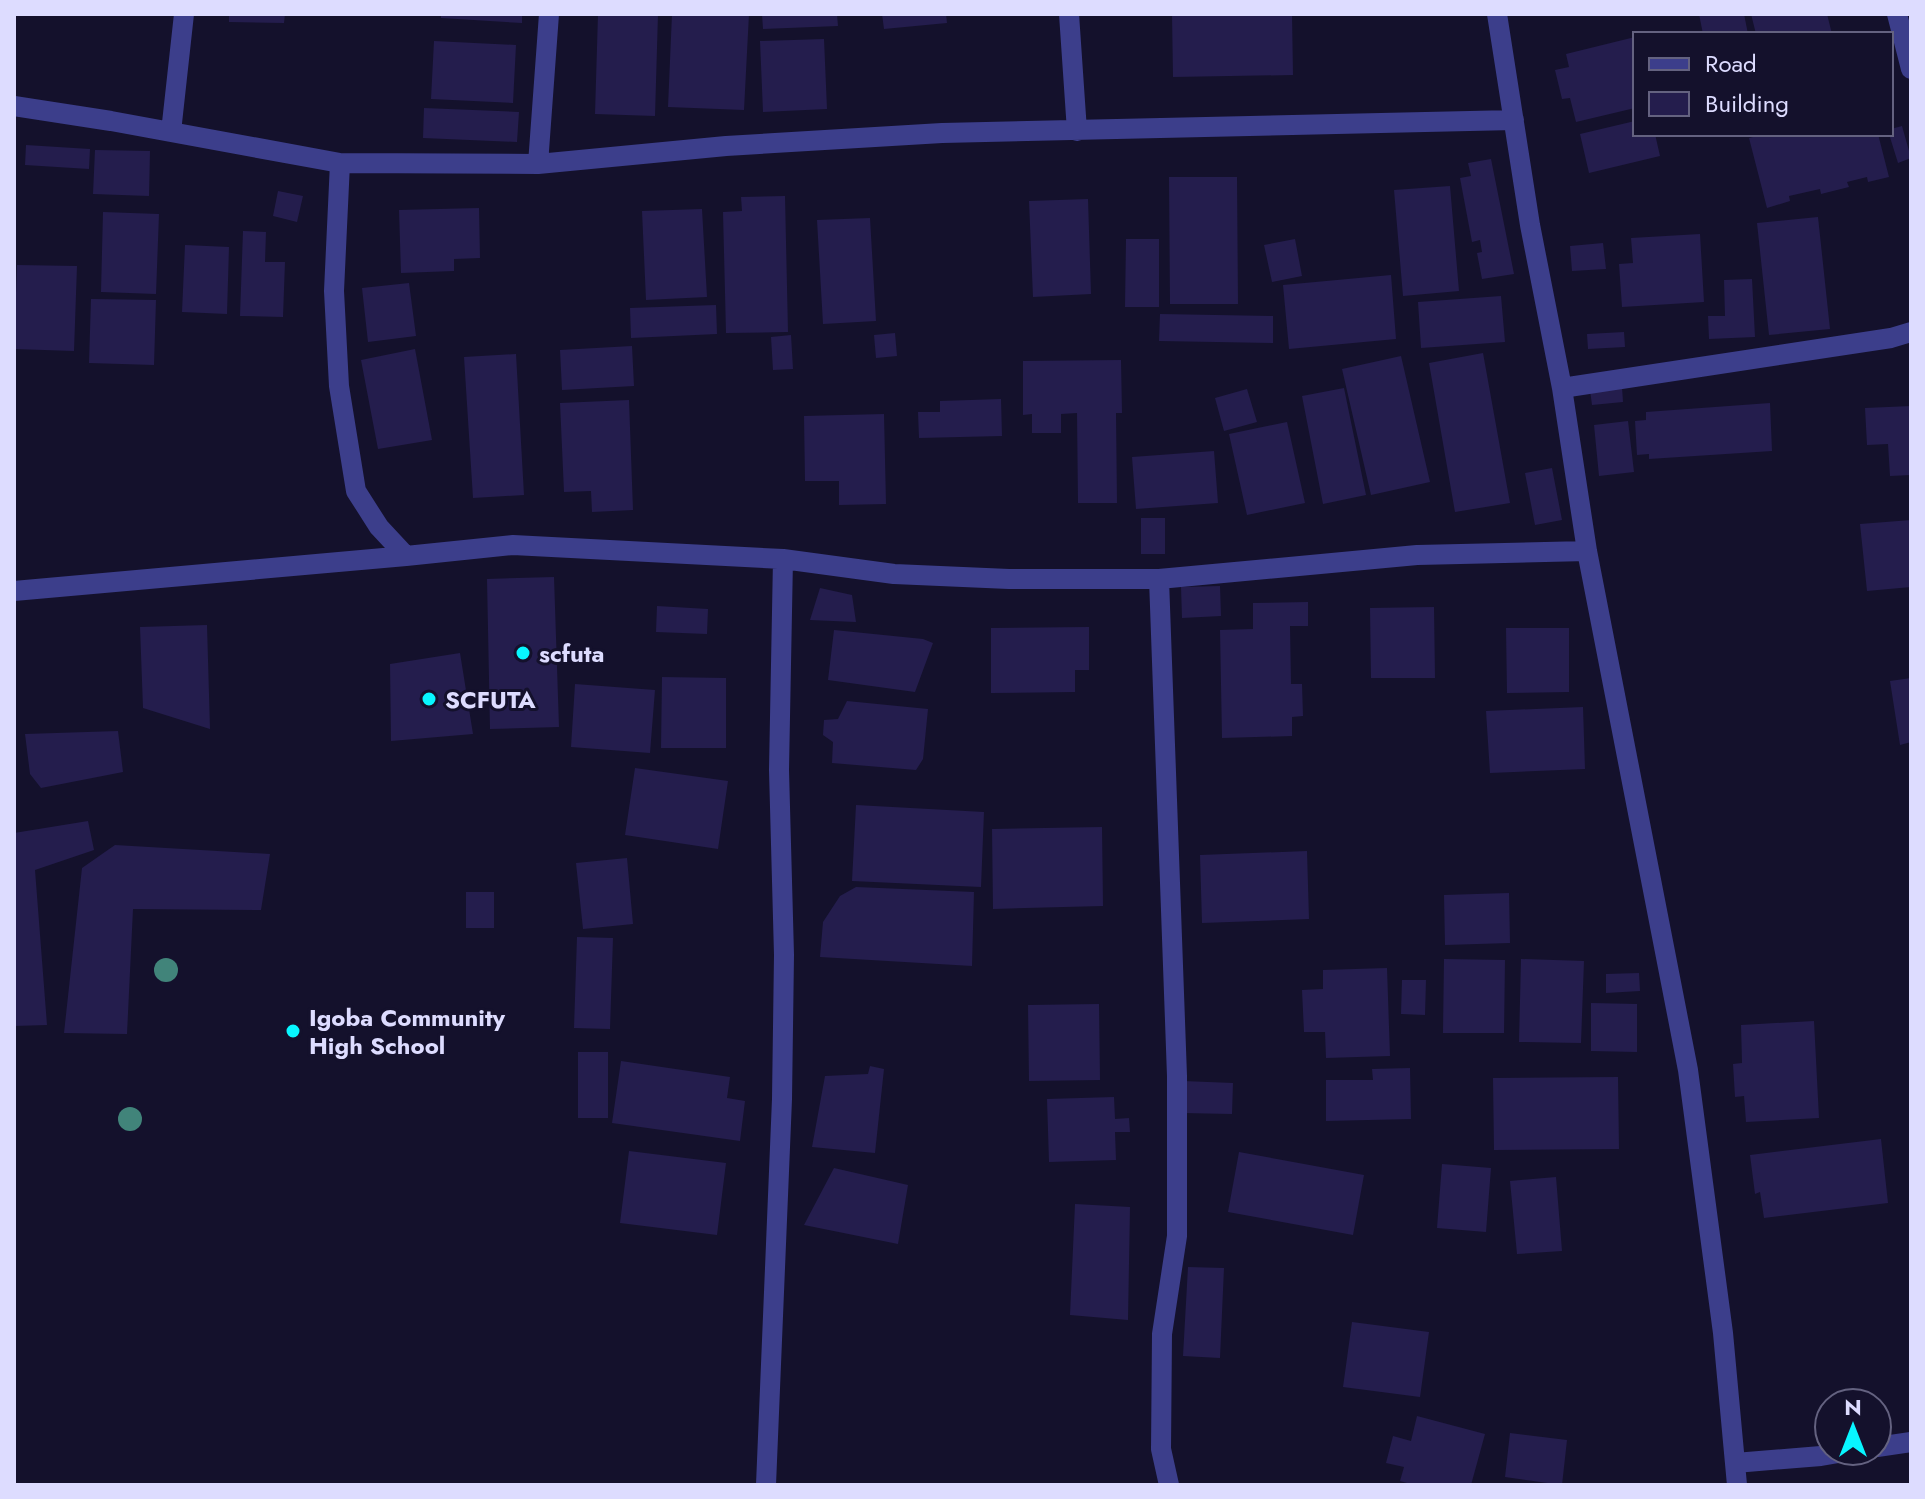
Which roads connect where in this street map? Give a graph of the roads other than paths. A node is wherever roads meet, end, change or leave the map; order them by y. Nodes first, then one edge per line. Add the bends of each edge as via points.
1 (184, 14) edge
2 (549, 14) edge
3 (1069, 14) edge
4 (1497, 14) edge
5 (1897, 14) edge
6 (1911, 69) edge
7 (14, 106) edge
8 (1514, 120) junction
9 (1077, 131) junction
10 (171, 132) junction
11 (340, 163) junction
12 (538, 164) junction
13 (1911, 332) edge
14 (1562, 388) junction
15 (1587, 551) junction
16 (406, 556) junction
17 (783, 559) junction
18 (1159, 579) junction
19 (14, 591) edge
20 (1813, 1457) edge
21 (1735, 1463) junction
22 (766, 1485) edge
23 (1169, 1485) edge
24 (1737, 1485) edge

1 - 10 street
2 - 12 street
3 - 9 street
4 - 8 street
5 - 6 street
7 - 10 street
8 - 9 street
8 - 14 street
9 - 12 street via 741,145
10 - 11 street
11 - 12 street
11 - 16 street via 334,291 338,373 356,491
13 - 14 street
14 - 15 street
15 - 18 street via 1401,556
15 - 21 street via 1688,1070
16 - 17 street via 513,545
16 - 19 street
17 - 18 street via 894,574
17 - 22 street via 782,1099
18 - 23 street via 1177,1076 1177,1236 1162,1334 1161,1449
20 - 21 street
21 - 24 street

